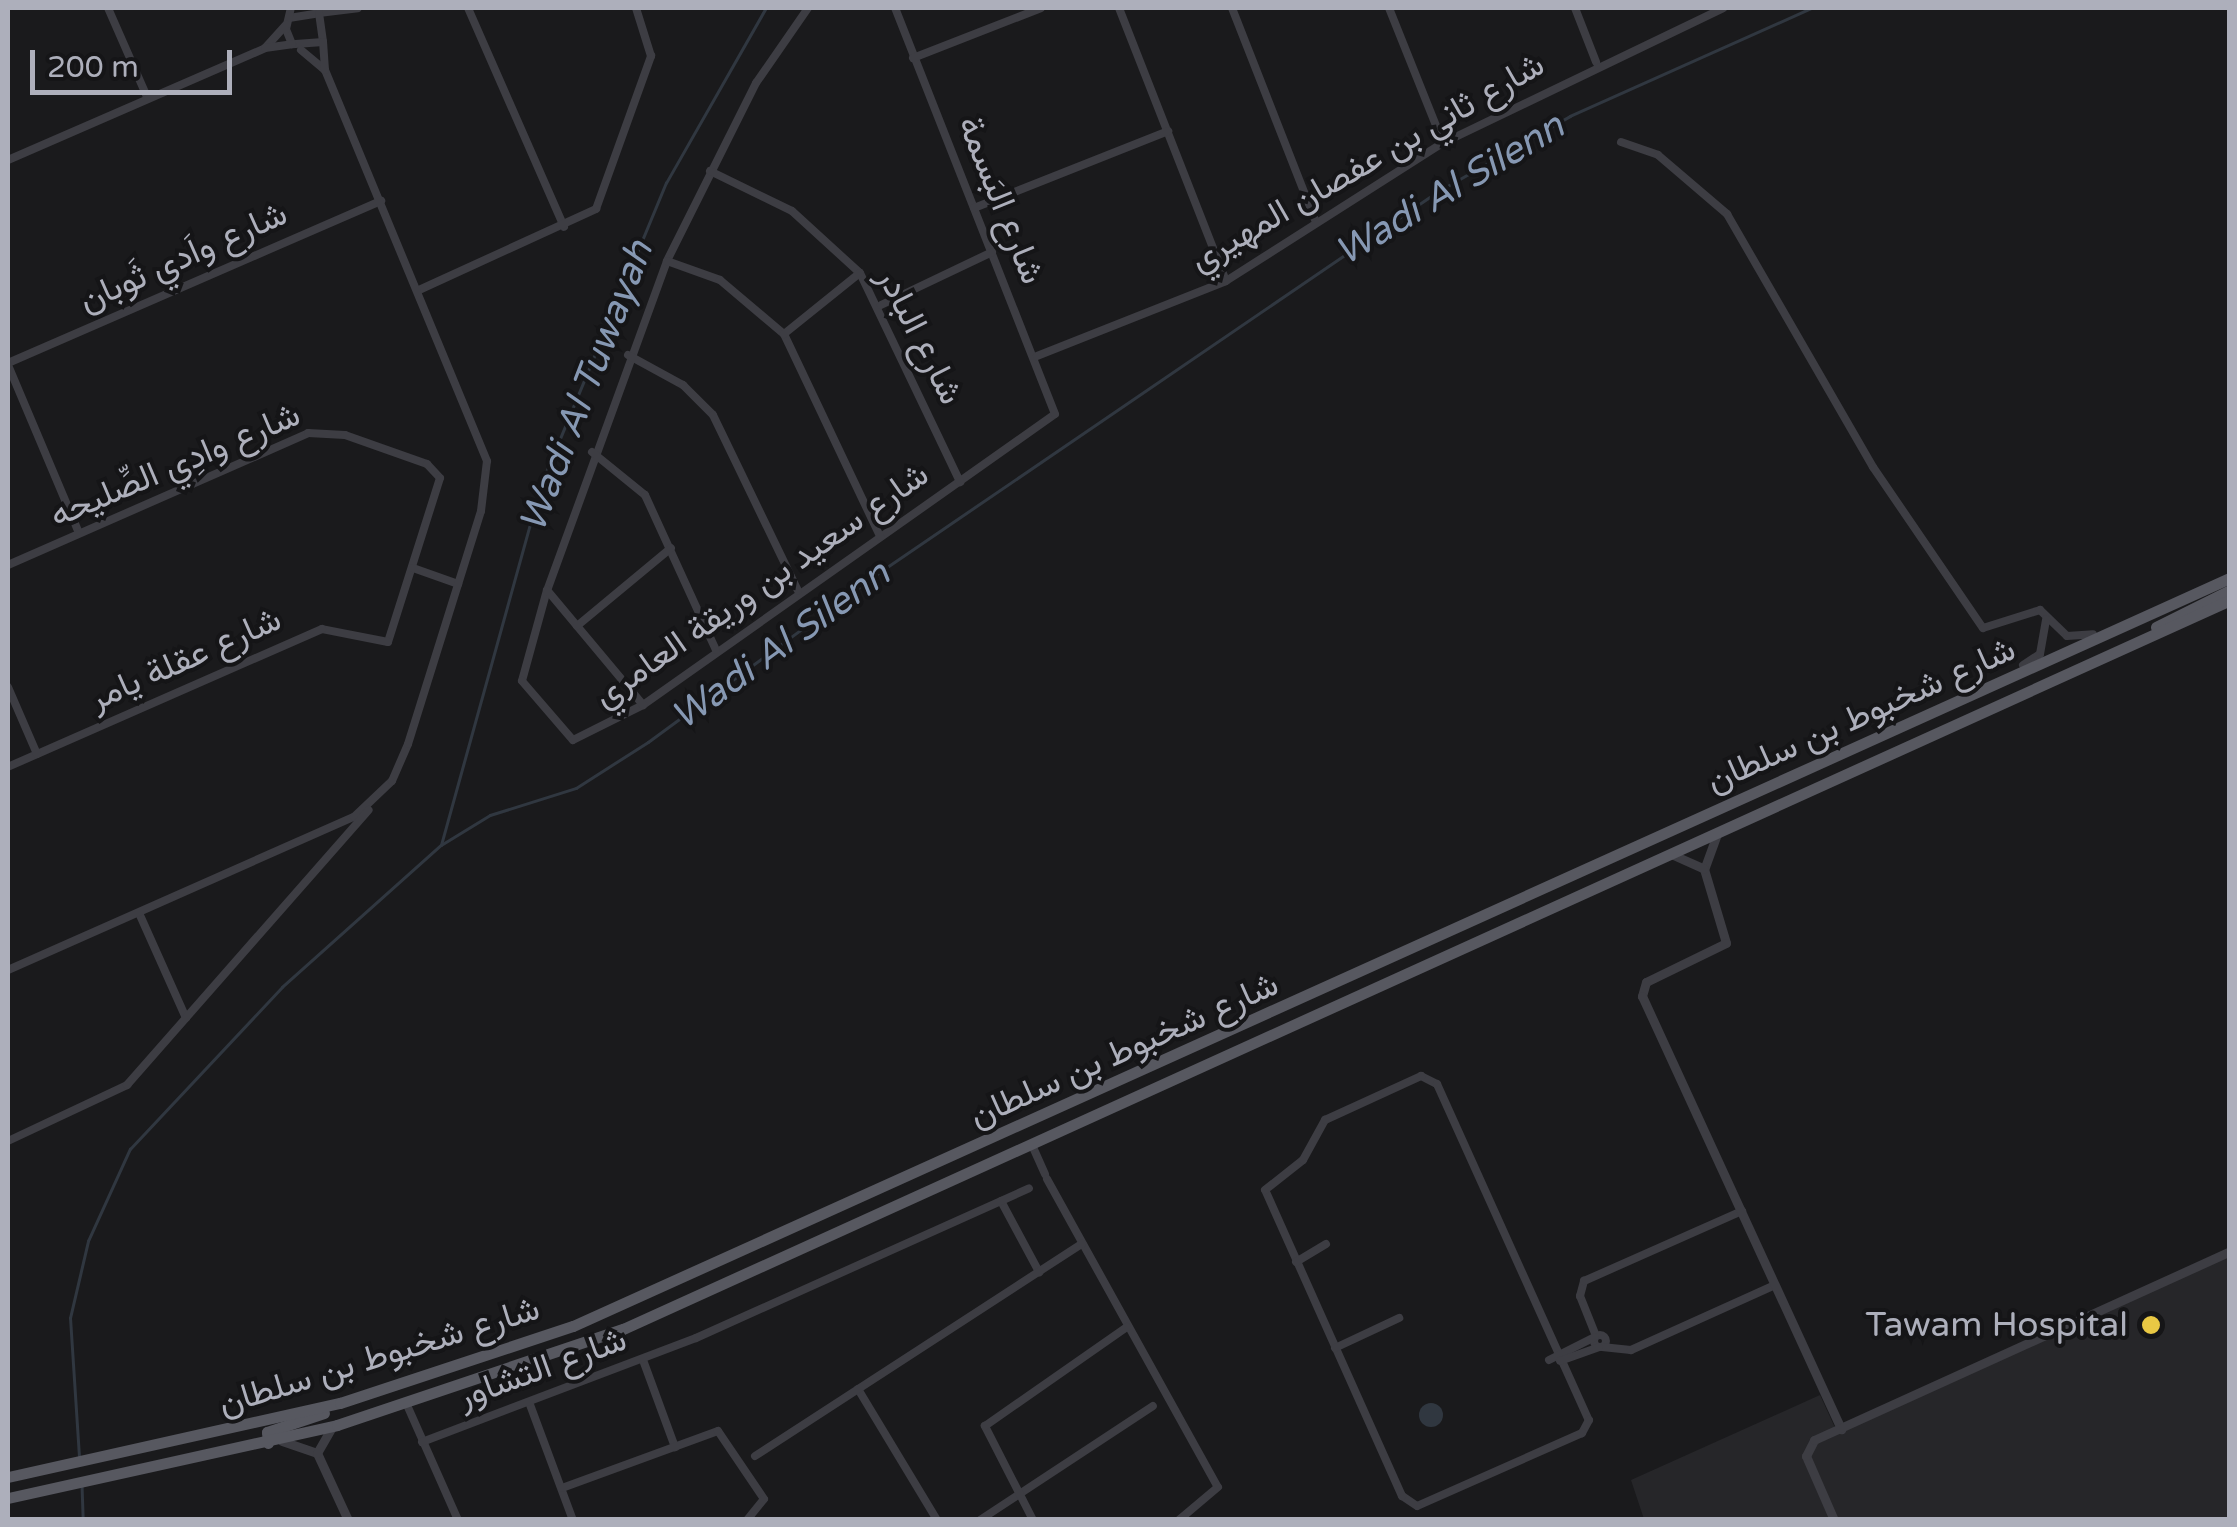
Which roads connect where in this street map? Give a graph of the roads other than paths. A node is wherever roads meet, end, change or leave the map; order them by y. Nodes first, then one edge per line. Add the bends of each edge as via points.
1 (108, 8) edge
2 (358, 8) edge
3 (468, 8) edge
4 (636, 8) edge
5 (808, 8) edge
6 (895, 8) edge
7 (1041, 8) edge
8 (1119, 8) edge
9 (1232, 8) edge
10 (1389, 8) edge
11 (1575, 8) edge
12 (1723, 8) edge
13 (313, 10) edge
14 (348, 12) junction
15 (289, 17) edge
16 (325, 39) junction
17 (296, 47) junction
18 (265, 48) junction
19 (914, 58) junction
20 (1596, 62) junction
21 (324, 70) junction
22 (148, 99) junction
23 (1168, 131) junction
24 (1621, 142) dead end
25 (1443, 144) junction
26 (8, 160) edge
27 (710, 171) junction
28 (381, 200) junction
29 (974, 208) junction
30 (1316, 222) junction
31 (564, 227) junction
32 (992, 252) junction
33 (667, 262) junction
34 (860, 274) junction
35 (1226, 281) junction
36 (419, 290) junction
37 (882, 305) junction
38 (784, 334) junction
39 (628, 355) junction
40 (1037, 356) junction
41 (8, 364) edge
42 (1055, 414) joint
43 (592, 452) junction
44 (960, 482) junction
45 (80, 534) junction
46 (880, 536) junction
47 (671, 548) junction
48 (8, 565) edge
49 (413, 568) junction
50 (2230, 578) edge
51 (458, 584) junction
52 (547, 590) junction
53 (2230, 590) edge
54 (798, 591) junction
55 (2230, 600) edge
56 (2230, 609) edge
57 (2206, 611) junction
58 (2141, 619) junction
59 (2046, 620) junction
60 (577, 626) junction
61 (2146, 637) junction
62 (388, 642) joint
63 (716, 650) junction
64 (8, 687) edge
65 (1977, 693) junction
66 (643, 705) junction
67 (37, 754) junction
68 (8, 767) edge
69 (377, 798) junction
70 (1718, 833) junction
71 (316, 835) junction
72 (1671, 854) junction
73 (327, 858) junction
74 (1704, 869) junction
75 (140, 913) junction
76 (8, 970) edge
77 (177, 1002) junction
78 (198, 1005) junction
79 (186, 1018) junction
80 (8, 1141) edge
81 (1032, 1145) junction
82 (1029, 1188) dead end
83 (1000, 1201) junction
84 (1742, 1211) junction
85 (1082, 1244) junction
86 (1326, 1244) dead end
87 (2230, 1251) edge
88 (1296, 1262) junction
89 (1038, 1272) junction
90 (1775, 1284) junction
91 (1399, 1318) dead end
92 (1126, 1327) junction
93 (1600, 1341) junction
94 (1335, 1348) junction
95 (1562, 1358) junction
96 (642, 1360) junction
97 (1550, 1362) dead end
98 (858, 1389) junction
99 (530, 1402) junction
100 (340, 1404) junction
101 (407, 1405) junction
102 (1153, 1406) dead end
103 (337, 1425) junction
104 (1841, 1428) junction
105 (272, 1442) junction
106 (422, 1442) junction
107 (676, 1447) junction
108 (317, 1454) junction
109 (755, 1456) dead end
110 (8, 1477) edge
111 (562, 1488) junction
112 (1018, 1492) junction
113 (8, 1498) edge
114 (348, 1520) edge
115 (458, 1520) edge
116 (573, 1520) edge
117 (747, 1520) edge
118 (937, 1520) edge
119 (980, 1520) edge
120 (1033, 1520) edge
121 (1179, 1520) edge
122 (1834, 1520) edge

1 - 22 street
2 - 14 street
3 - 31 street
4 - 31 street via 650,61 598,204
5 - 27 street, شارع سعيد بن وريقة العامري
6 - 19 street, شارع البَسمة
7 - 19 street
8 - 23 street
9 - 30 street
10 - 25 street
11 - 20 street
12 - 20 street, شارع ثاني بن عفصان المهيري
13 - 14 street
13 - 15 street
13 - 16 street
14 - 16 street
15 - 17 street
15 - 18 street
16 - 17 street
16 - 21 street
17 - 18 street
17 - 21 street
18 - 22 street
19 - 29 street, شارع البَسمة
20 - 25 street, شارع ثاني بن عفصان المهيري
21 - 28 street
22 - 26 street
23 - 29 street
23 - 35 street
24 - 59 street via 1658,156 1727,214 1874,467 1984,628 2040,610
25 - 30 street, شارع ثاني بن عفصان المهيري
27 - 33 street, شارع سعيد بن وريقة العامري
27 - 34 street, شارع البادر via 792,211
28 - 36 street
28 - 41 street, شارع واَدي ثَوبان
29 - 32 street, شارع البَسمة
30 - 35 street, شارع ثاني بن عفصان المهيري
31 - 36 street
32 - 37 street
32 - 40 street, شارع البَسمة
33 - 38 street via 720,280
33 - 39 street, شارع سعيد بن وريقة العامري
34 - 37 street, شارع البادر
34 - 38 street
35 - 40 street, شارع ثاني بن عفصان المهيري
36 - 51 street via 487,461
37 - 44 street, شارع البادر
38 - 46 street
39 - 43 street, شارع سعيد بن وريقة العامري
39 - 54 street via 666,373 713,415
40 - 42 street, شارع البَسمة
41 - 45 street
42 - 44 street, شارع سعيد بن وريقة العامري
43 - 47 street via 634,481
43 - 52 street, شارع سعيد بن وريقة العامري
44 - 46 street, شارع سعيد بن وريقة العامري
45 - 48 street, شارع وادِي الصِّليحه
45 - 49 street, شارع وادِي الصِّليحه via 326,432 438,474
46 - 54 street, شارع سعيد بن وريقة العامري
47 - 60 street
47 - 63 street
49 - 51 street
49 - 62 street, شارع وادِي الصِّليحه
50 - 58 main road, شارع شخبوط بن سلطان
51 - 69 street via 404,757
52 - 60 street
52 - 66 street, شارع سعيد بن وريقة العامري via 522,675 527,692 578,741
53 - 61 main road
54 - 63 street, شارع سعيد بن وريقة العامري
55 - 57 main road, شارع شخبوط بن سلطان
56 - 57 main road
57 - 61 main road, شارع شخبوط بن سلطان
58 - 59 street via 2079,638
58 - 65 main road, شارع شخبوط بن سلطان
59 - 65 street via 2040,654
60 - 66 street
61 - 70 main road, شارع شخبوط بن سلطان
62 - 67 street, شارع عقلة يامر via 322,629
63 - 66 street, شارع سعيد بن وريقة العامري
64 - 67 street
65 - 100 main road, شارع شخبوط بن سلطان via 677,1283
67 - 68 street, شارع عقلة يامر
69 - 71 street
69 - 73 street
70 - 72 main road, شارع شخبوط بن سلطان
70 - 74 street
71 - 73 street
71 - 75 street
72 - 74 street
72 - 81 main road, شارع شخبوط بن سلطان
73 - 78 street
74 - 84 street via 1726,943 1650,980 1642,996
75 - 76 street
75 - 77 street
77 - 78 street
77 - 79 street
78 - 79 street
79 - 80 street via 121,1089
81 - 85 street
81 - 101 main road, شارع شخبوط بن سلطان via 623,1329
82 - 83 street, شارع التشاور
83 - 89 street
83 - 96 street, شارع التشاور
84 - 90 street
84 - 93 street via 1588,1278 1580,1296
85 - 89 street
85 - 92 street
86 - 88 street
87 - 104 street
88 - 94 street
88 - 95 street via 1268,1183 1299,1164 1329,1117 1428,1076
89 - 98 street
90 - 93 street via 1618,1350
90 - 104 street
91 - 94 street
92 - 112 street via 986,1426
92 - 121 street via 1218,1487
93 - 95 street
94 - 95 street via 1402,1496 1417,1506 1586,1430
95 - 97 street
96 - 99 street, شارع التشاور
96 - 107 street
98 - 109 street
98 - 118 street
99 - 106 street, شارع التشاور
99 - 111 street
100 - 105 main road via 267,1432
100 - 110 main road, شارع شخبوط بن سلطان
101 - 103 main road, شارع شخبوط بن سلطان
101 - 106 street
102 - 112 street
103 - 105 main road, شارع شخبوط بن سلطان
103 - 108 street
104 - 122 street via 1806,1453
105 - 108 street
105 - 113 main road, شارع شخبوط بن سلطان
106 - 115 street
107 - 111 street
107 - 117 street via 725,1434 764,1500
108 - 114 street
111 - 116 street
112 - 119 street
112 - 120 street

